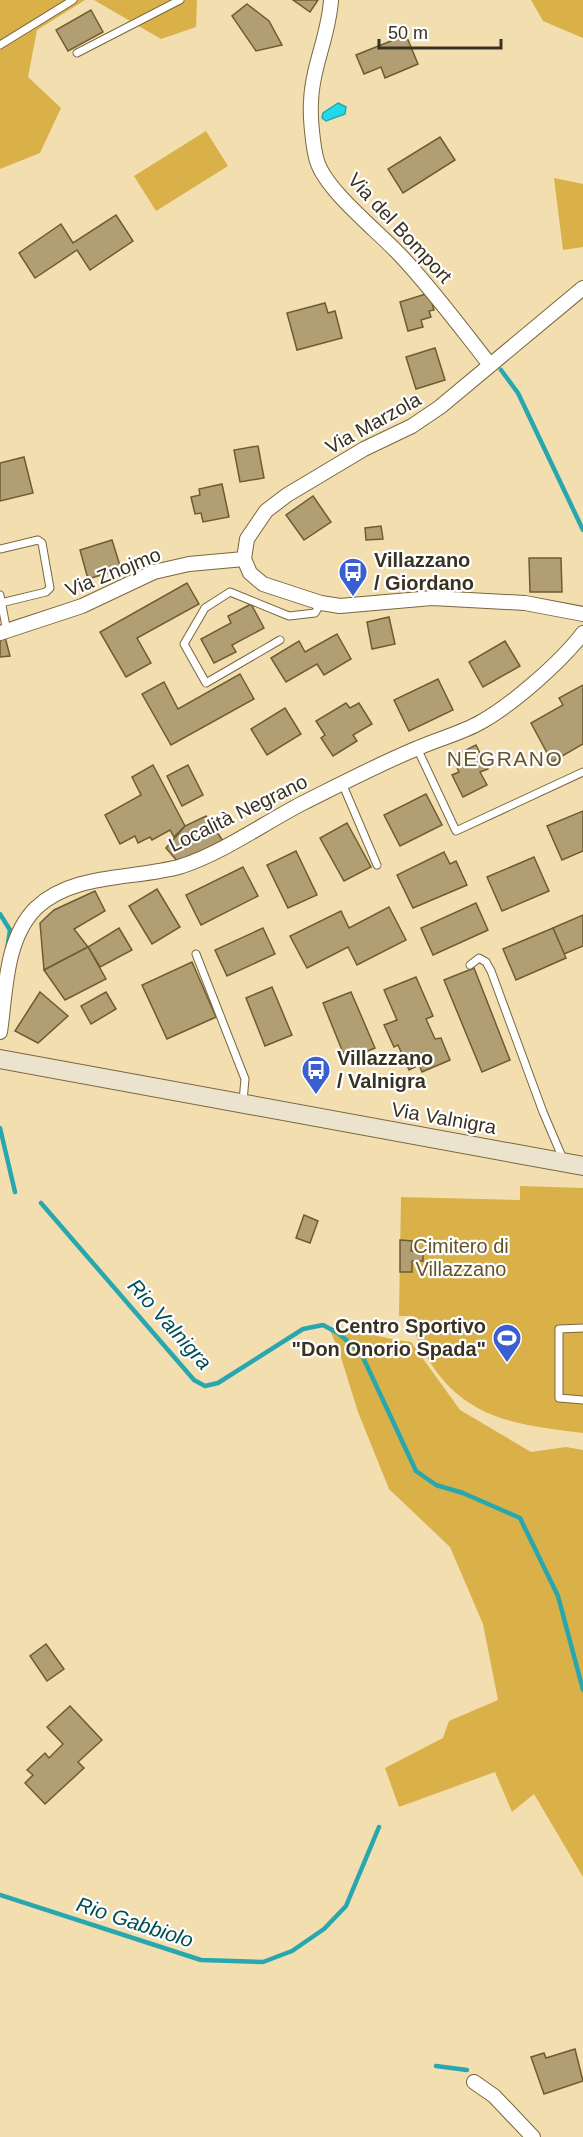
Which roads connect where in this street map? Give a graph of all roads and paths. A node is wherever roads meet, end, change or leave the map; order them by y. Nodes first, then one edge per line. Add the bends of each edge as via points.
1 (73, 0) edge
2 (180, 0) edge
3 (331, 0) edge
4 (0, 45) edge
5 (77, 54) dead end
6 (583, 288) edge
7 (490, 365) junction
8 (0, 549) edge
9 (244, 554) junction
10 (1, 599) edge
11 (321, 603) junction
12 (583, 614) edge
13 (3, 632) edge
14 (583, 633) edge
15 (280, 640) dead end
16 (417, 748) junction
17 (583, 772) edge
18 (342, 783) junction
19 (377, 865) dead end
20 (196, 954) dead end
21 (470, 965) dead end
22 (0, 1032) edge
23 (0, 1059) edge
24 (243, 1105) junction
25 (574, 1164) edge
26 (583, 1328) edge
27 (583, 1400) edge
28 (474, 2082) dead end
29 (533, 2137) edge

1 - 4 lane
2 - 5 lane
3 - 7 street, Via del Bomport via 311,103 317,162 341,198 400,254
6 - 7 street, Via Marzola
7 - 9 street, Via Marzola via 412,426 364,449 287,495 254,525
8 - 10 lane via 38,540 42,543 50,588 46,592
9 - 11 street via 250,573 263,584
9 - 13 street, Via Znojmo via 154,572 82,606
10 - 13 lane
11 - 12 street via 340,606 432,598 525,603
11 - 15 lane via 315,613 290,615 230,592 205,608 184,644 206,683
14 - 16 street, Località Negrano via 528,686 480,722
16 - 17 lane via 456,831
16 - 18 street, Località Negrano
18 - 19 lane
18 - 22 street, Località Negrano via 184,865 69,888 38,906 23,923 14,944
20 - 24 lane via 245,1079
21 - 25 lane, Via Valnigra via 479,958 491,971 543,1112
23 - 24 main road, Via Valnigra
24 - 25 main road, Via Valnigra
26 - 27 lane via 559,1329 559,1398
28 - 29 street via 494,2096

